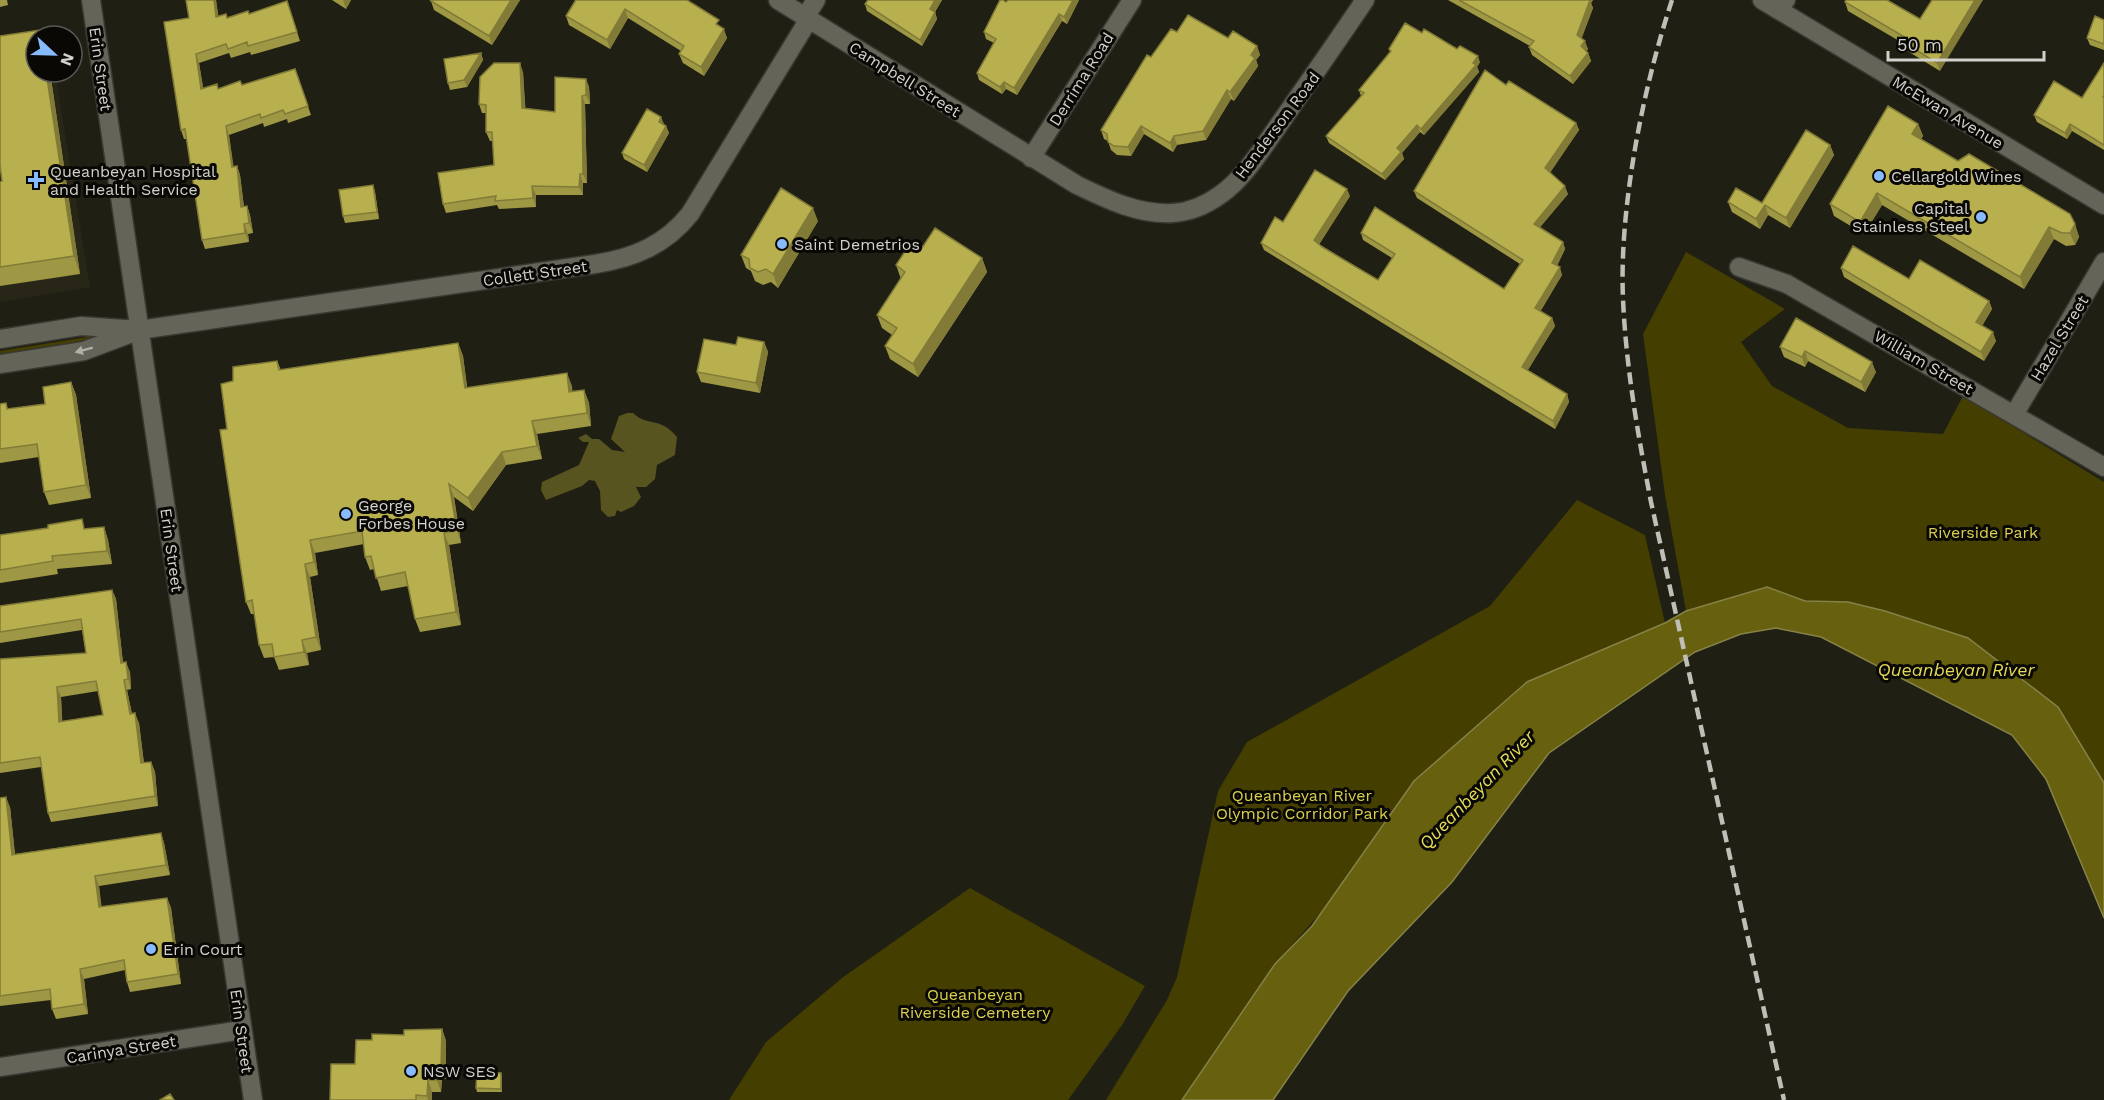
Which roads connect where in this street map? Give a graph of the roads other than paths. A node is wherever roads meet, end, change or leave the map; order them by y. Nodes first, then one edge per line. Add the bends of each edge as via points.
1 (91, 0) edge
2 (778, 0) edge
3 (816, 0) edge
4 (1131, 0) edge
5 (1365, 0) edge
6 (1775, 3) edge
7 (807, 18) junction
8 (1031, 158) junction
9 (2104, 205) edge
10 (2104, 262) edge
11 (1739, 267) dead end
12 (139, 330) junction
13 (0, 339) edge
14 (0, 364) edge
15 (2015, 413) junction
16 (2104, 467) edge
17 (242, 1030) junction
18 (0, 1067) edge
19 (253, 1100) edge

1 - 12 street, Erin Street
2 - 7 street, Campbell Street
3 - 7 street, Collett Street
4 - 8 street, Derrima Road
5 - 8 street, Henderson Road via 1259,153 1221,195 1200,207 1159,213 1126,206 1077,185
6 - 9 street, McEwan Avenue
7 - 8 street, Campbell Street
7 - 12 street, Collett Street via 690,214 667,238 642,252 596,264
10 - 15 street, Hazel Street
11 - 15 street, William Street via 1787,284
12 - 13 street, Collett Street via 81,326
12 -> 14 street, Collett Street via 84,351
12 - 17 street, Erin Street
15 - 16 street, William Street
17 - 18 street, Carinya Street
17 - 19 street, Erin Street

